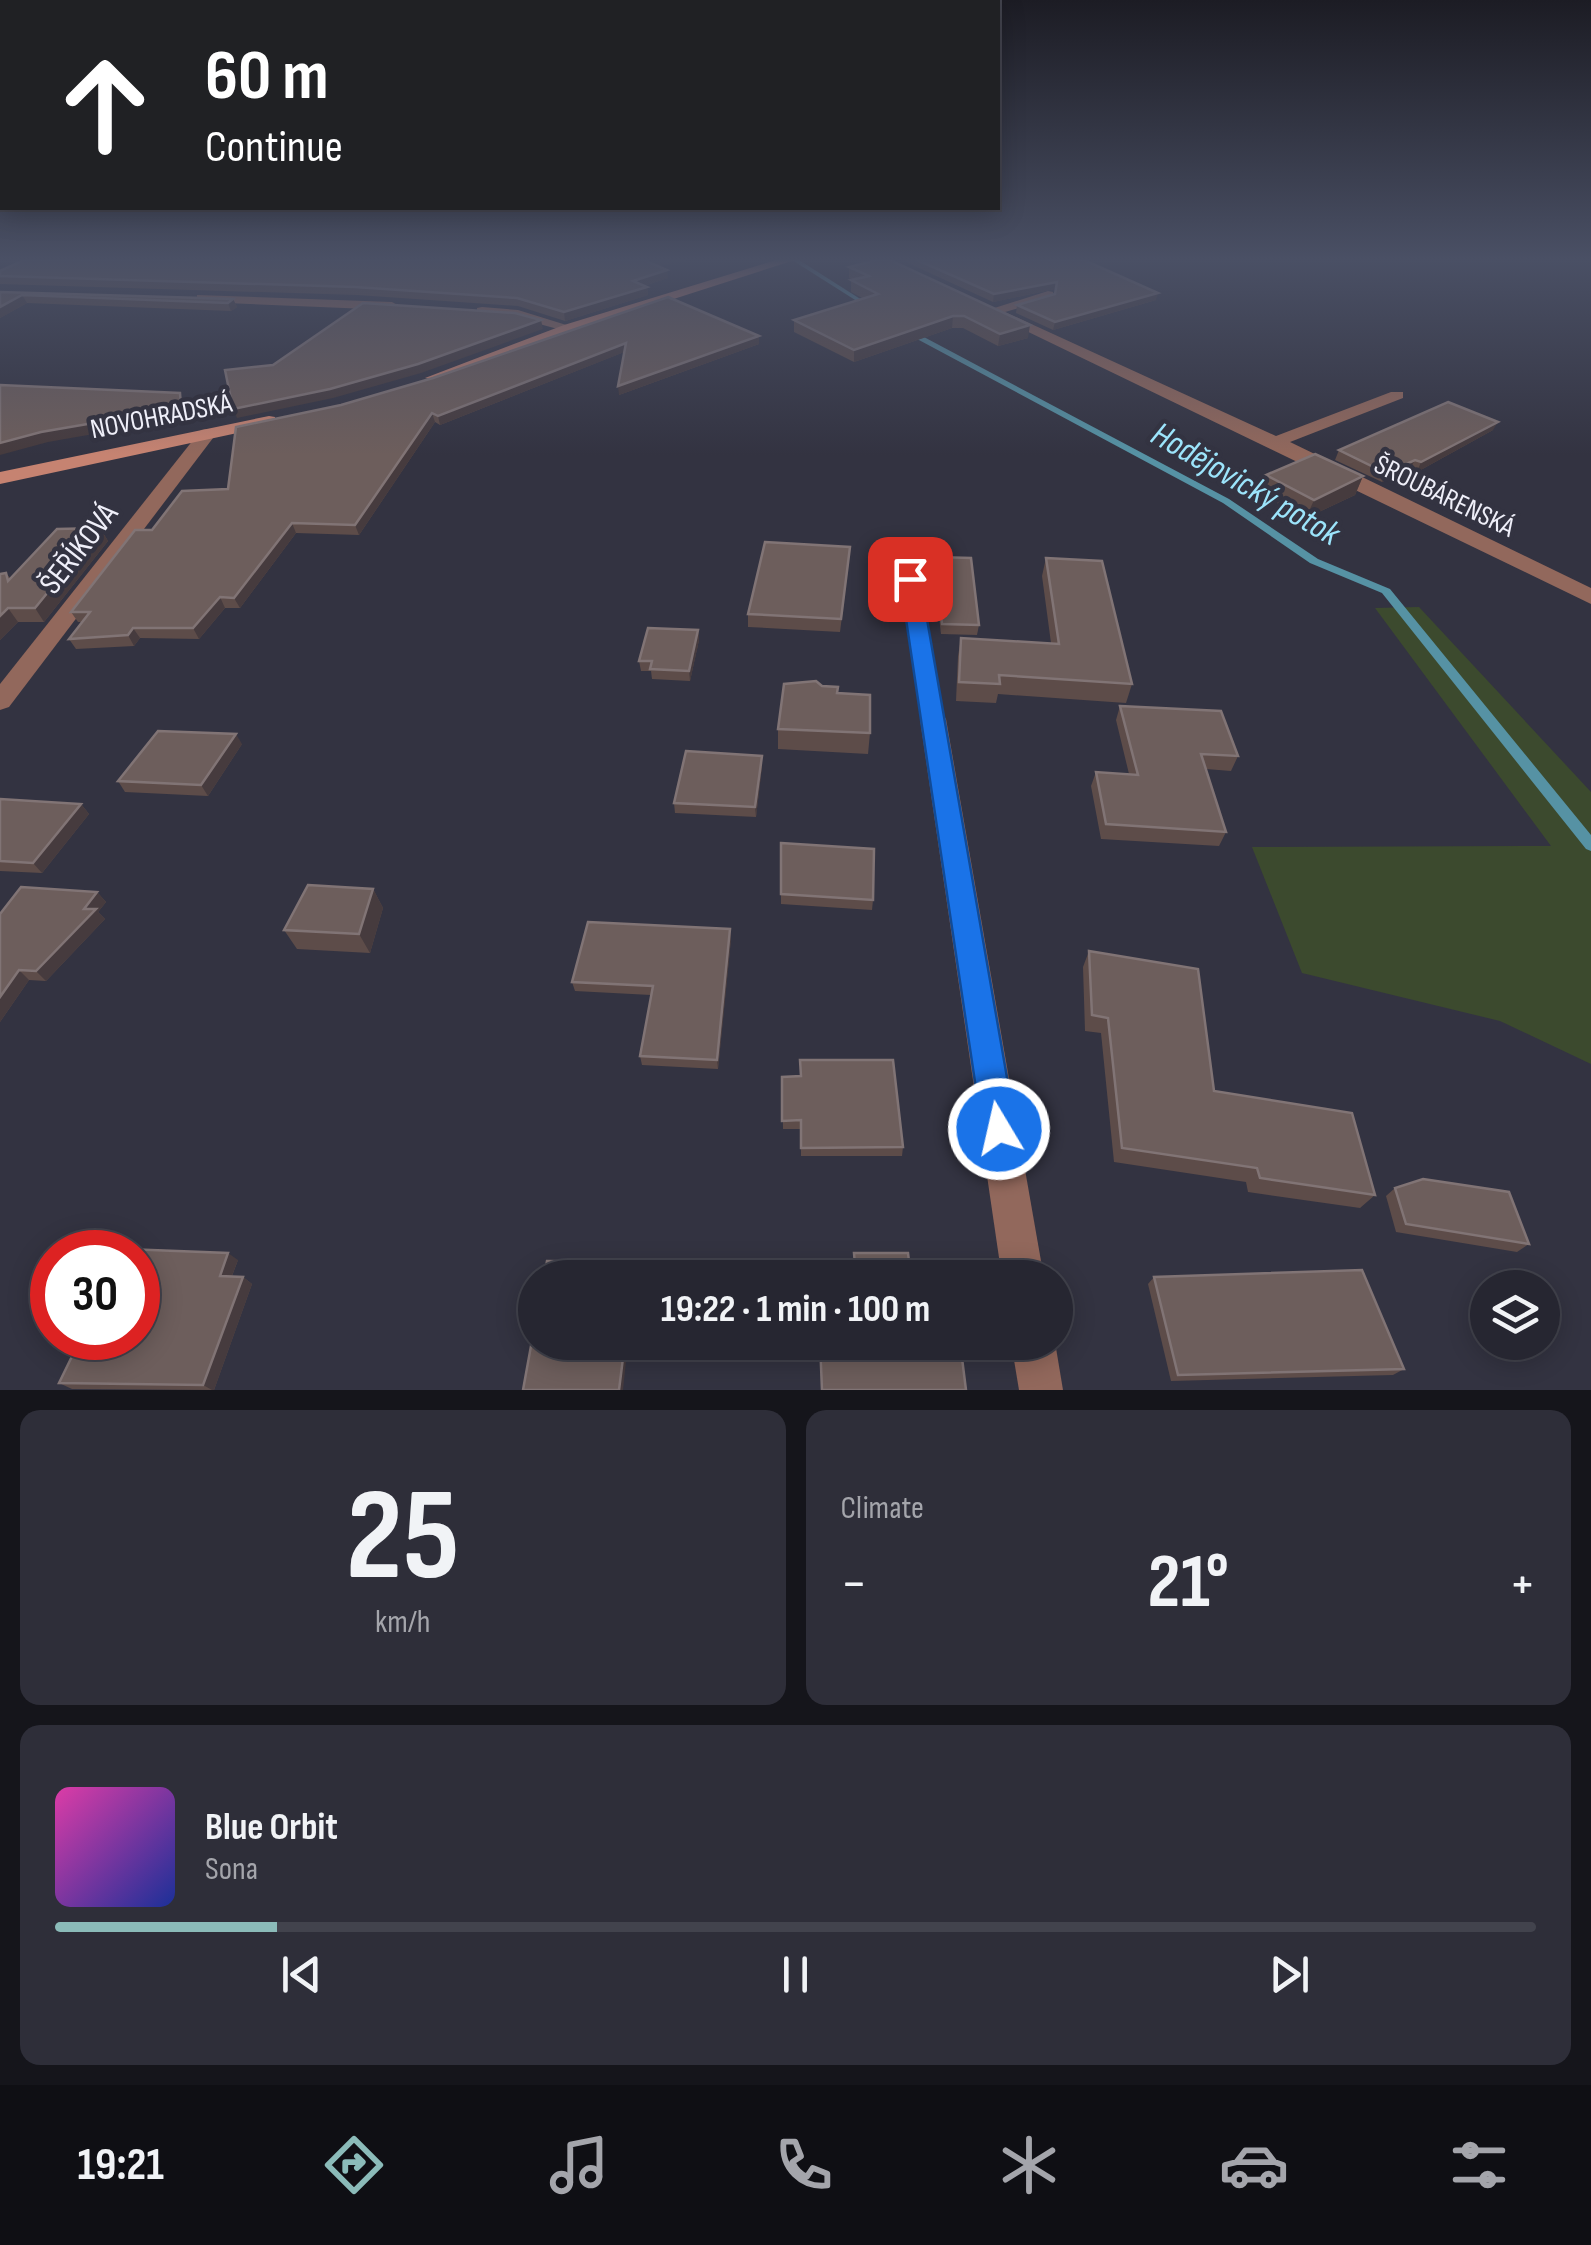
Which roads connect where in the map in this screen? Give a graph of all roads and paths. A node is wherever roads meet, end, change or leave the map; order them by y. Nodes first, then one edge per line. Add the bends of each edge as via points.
1 (558, 325) edge
2 (580, 325) edge
3 (1024, 325) edge
4 (570, 328) junction
5 (410, 386) edge
6 (1397, 395) dead end
7 (281, 418) edge
8 (207, 434) junction
9 (1275, 442) junction
10 (0, 478) edge
11 (910, 579) dead end
12 (1591, 597) edge
13 (0, 701) edge
14 (934, 719) joint
15 (1020, 1260) edge
16 (1036, 1360) edge
17 (1041, 1390) edge

1 - 4 street
2 - 4 main road
3 - 9 street, ŠROUBÁRENSKÁ
4 - 5 main road
6 - 9 street, ŠROUBÁRENSKÁ
7 - 8 main road, NOVOHRADSKÁ
8 - 10 main road, NOVOHRADSKÁ
8 - 13 street, ŠEŘÍKOVÁ
9 - 12 street, ŠROUBÁRENSKÁ
11 - 14 lane
14 - 15 street
16 - 17 street

